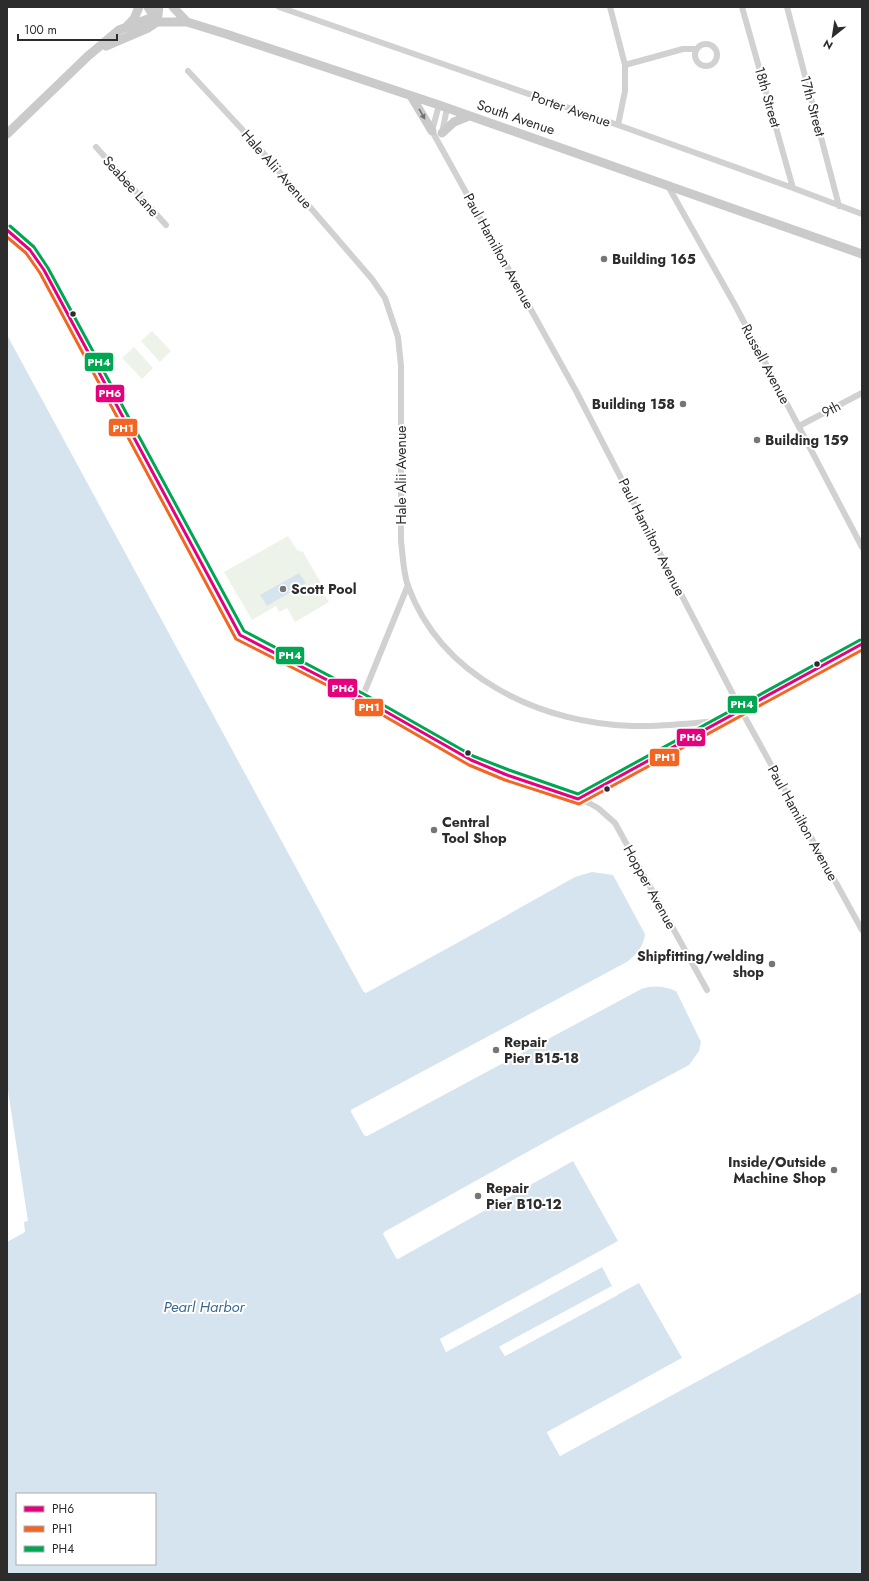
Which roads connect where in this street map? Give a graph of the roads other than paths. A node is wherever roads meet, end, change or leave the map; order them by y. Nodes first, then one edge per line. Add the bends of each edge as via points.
1 (139, 7) edge
2 (148, 7) edge
3 (159, 7) edge
4 (173, 7) edge
5 (279, 7) edge
6 (610, 7) edge
7 (742, 7) edge
8 (787, 7) edge
9 (157, 22) junction
10 (187, 22) junction
11 (126, 27) junction
12 (696, 49) dead end
13 (92, 52) junction
14 (625, 65) junction
15 (188, 71) dead end
16 (411, 96) junction
17 (438, 105) junction
18 (448, 108) junction
19 (469, 116) junction
20 (618, 125) junction
21 (432, 131) junction
22 (442, 133) junction
23 (7, 134) edge
24 (440, 144) junction
25 (96, 147) dead end
26 (667, 184) junction
27 (793, 188) junction
28 (839, 206) junction
29 (862, 214) edge
30 (166, 225) dead end
31 (7, 230) edge
32 (862, 254) edge
33 (862, 393) edge
34 (799, 426) junction
35 (862, 546) edge
36 (408, 585) junction
37 (862, 644) edge
38 (362, 698) junction
39 (741, 710) junction
40 (720, 721) junction
41 (578, 799) junction
42 (862, 930) edge
43 (707, 990) dead end

1 - 11 street via 134,19
2 - 9 street
3 - 9 street
4 - 10 street
5 - 20 street, Porter Avenue
6 - 14 street
7 - 27 street, 18th Street
8 - 28 street, 17th Street
9 - 10 street, South Avenue
9 - 11 street, South Avenue via 148,19
9 - 13 street
10 - 16 street, South Avenue
11 - 13 street
12 - 14 street via 683,49
13 - 23 street
14 - 20 street via 625,91
15 - 36 street, Hale Alii Avenue via 252,140 372,279 385,298 398,337 401,366 401,541
16 - 17 street, South Avenue
16 -> 21 street
17 - 18 street, South Avenue
17 - 21 street
18 - 19 street, South Avenue
18 - 22 street
19 - 22 street via 454,122
19 - 26 street, South Avenue
20 - 27 street, Porter Avenue
21 - 24 street, Paul Hamilton Avenue
22 - 24 street
24 - 39 street, Paul Hamilton Avenue via 576,391
25 - 30 street, Seabee Lane
26 - 32 street, South Avenue
26 - 34 street, Russell Avenue
27 - 28 street, Porter Avenue
28 - 29 street, Porter Avenue
31 - 38 street, Hopper Avenue via 30,250 44,270 240,635
33 - 34 street, 9th
34 - 35 street, Russell Avenue
36 - 38 street
36 - 40 street, Hale Alii Avenue via 422,618 454,658 496,689 540,709 585,720 632,726
37 - 39 street
38 - 41 street, Hopper Avenue via 471,760
39 - 40 street
39 - 42 street, Paul Hamilton Avenue
40 - 41 street
41 - 43 street, Hopper Avenue via 598,808 615,823

